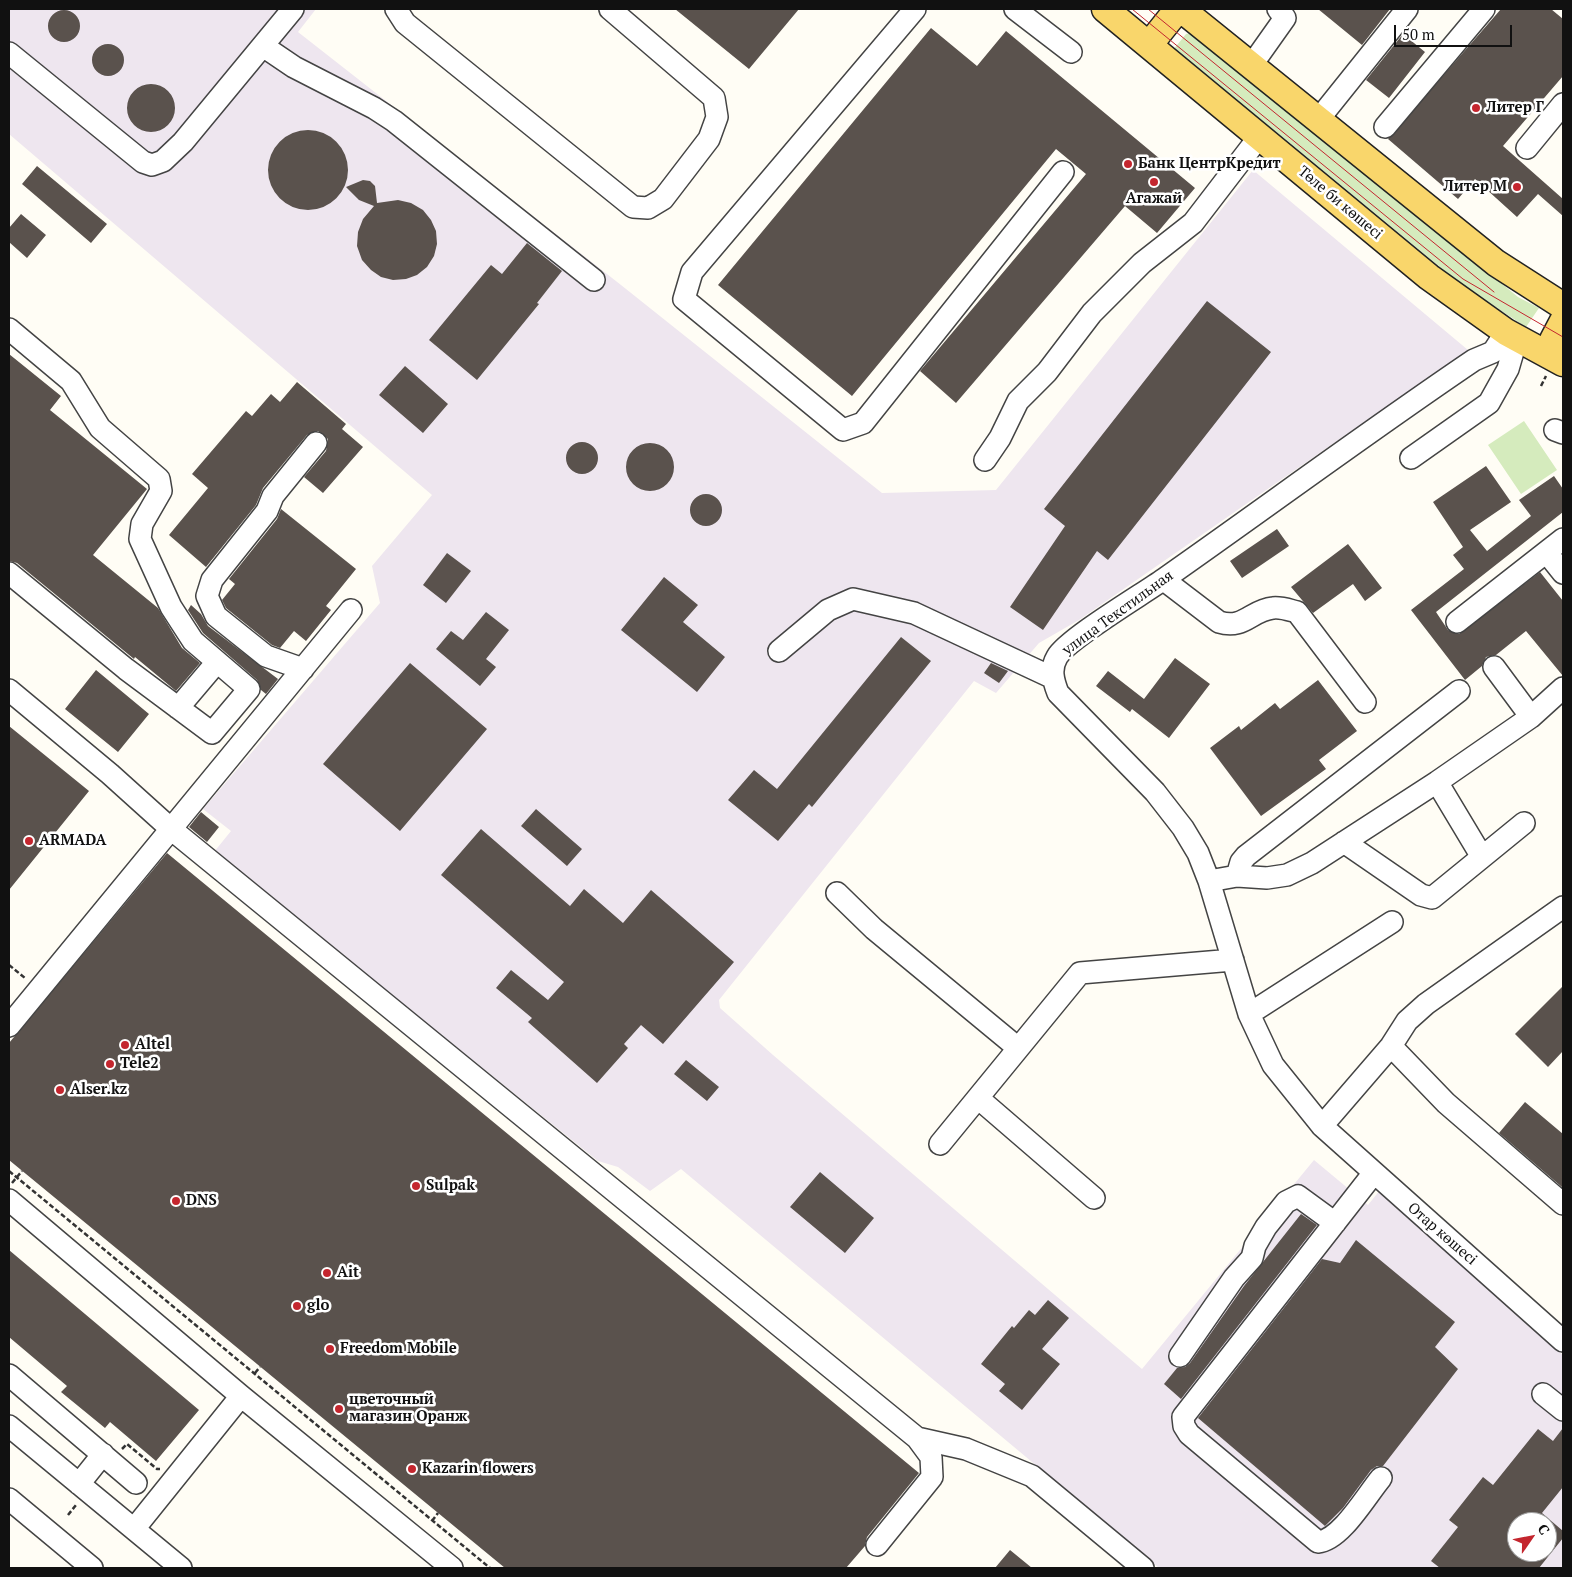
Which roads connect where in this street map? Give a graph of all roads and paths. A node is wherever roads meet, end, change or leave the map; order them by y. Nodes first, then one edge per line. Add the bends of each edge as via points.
1 (293, 9) edge
2 (396, 9) edge
3 (610, 9) edge
4 (915, 9) edge
5 (1015, 9) edge
6 (1105, 9) edge
7 (1180, 9) edge
8 (1278, 9) edge
9 (1407, 9) edge
10 (1484, 9) edge
11 (1149, 45) junction
12 (263, 46) junction
13 (1071, 52) dead end
14 (9, 53) edge
15 (1251, 66) junction
16 (1563, 104) edge
17 (1318, 120) junction
18 (1385, 127) dead end
19 (1259, 137) junction
20 (1527, 148) dead end
21 (1064, 172) dead end
22 (594, 280) dead end
23 (1563, 309) edge
24 (9, 329) edge
25 (1512, 335) junction
26 (1563, 361) edge
27 (316, 443) dead end
28 (1411, 458) dead end
29 (985, 460) dead end
30 (1563, 539) edge
31 (1547, 553) junction
32 (9, 573) edge
33 (1563, 573) edge
34 (1164, 580) junction
35 (352, 610) dead end
36 (1457, 622) dead end
37 (779, 651) dead end
38 (217, 662) junction
39 (1494, 667) dead end
40 (303, 669) junction
41 (1051, 677) junction
42 (1563, 688) edge
43 (9, 690) edge
44 (1459, 691) dead end
45 (1365, 702) dead end
46 (178, 708) junction
47 (1531, 717) junction
48 (1438, 782) junction
49 (1524, 823) dead end
50 (171, 829) junction
51 (1344, 842) junction
52 (1482, 857) junction
53 (1238, 876) junction
54 (1209, 881) junction
55 (837, 894) dead end
56 (1563, 907) edge
57 (1392, 922) dead end
58 (1233, 960) junction
59 (1249, 1014) junction
60 (9, 1026) edge
61 (1391, 1046) junction
62 (1018, 1048) junction
63 (978, 1098) junction
64 (1322, 1126) junction
65 (940, 1144) dead end
66 (22, 1170) dead end
67 (9, 1171) edge
68 (1374, 1174) junction
69 (16, 1178) junction
70 (9, 1187) edge
71 (1094, 1198) dead end
72 (9, 1200) edge
73 (1563, 1204) edge
74 (1335, 1223) junction
75 (1563, 1341) edge
76 (1180, 1356) dead end
77 (260, 1367) dead end
78 (246, 1368) junction
79 (254, 1374) junction
80 (9, 1375) edge
81 (236, 1391) junction
82 (1543, 1394) dead end
83 (1563, 1410) edge
84 (9, 1426) edge
85 (918, 1438) junction
86 (107, 1458) junction
87 (162, 1469) dead end
88 (1381, 1478) dead end
89 (136, 1483) dead end
90 (79, 1484) junction
91 (9, 1499) edge
92 (438, 1513) dead end
93 (432, 1521) junction
94 (134, 1529) junction
95 (877, 1545) dead end
96 (86, 1567) edge
97 (181, 1568) edge
98 (452, 1568) edge
99 (490, 1568) edge
100 (1143, 1568) edge

1 - 12 street
2 - 3 street via 405,22 633,207 648,208 663,199 709,139 717,118 714,98
4 - 21 street via 692,272 684,299 843,430 863,424
5 - 13 street
6 - 11 main road, Төле би көшесі
7 - 11 main road
7 - 15 main road
8 - 15 street via 1285,18
9 - 17 street
10 - 18 street
11 - 19 main road, Төле би көшесі
12 - 14 street via 183,142 163,161 152,165 143,162
12 - 22 street via 294,68 394,121
15 - 17 main road
16 - 20 street
17 - 23 main road via 1496,263
19 - 25 main road, Төле би көшесі via 1430,277
19 - 29 street via 1193,222 1142,263 1092,313 1047,372 1018,402
23 - 26 main road via 1553,340 1553,349
24 - 38 street via 71,381 100,428 159,479 161,490 142,524 140,539 175,614 193,641
25 - 26 main road, Төле би көшесі
25 - 28 street via 1508,369 1489,403
25 - 34 street, улица Текстильная via 1492,352 1474,360 1365,434
27 - 40 street via 273,496 268,511 212,580 207,596 216,616 266,656
30 - 31 street
31 - 33 street
31 - 36 street
32 - 46 street
34 - 41 street, улица Текстильная via 1075,640 1057,656
34 - 45 street via 1227,624 1235,625 1271,608 1297,612
35 - 40 street
37 - 41 street via 828,610 853,599 914,613
38 - 46 street
38 - 46 street via 249,689 212,732
39 - 47 street
40 - 50 street
41 - 54 street via 1058,692 1155,792 1183,828
42 - 47 street
43 - 50 street
44 - 53 street via 1246,856
47 - 48 street
48 - 51 street
48 - 52 street
49 - 52 street
50 - 60 street
50 - 85 street
51 - 52 street via 1422,895 1432,898
51 - 53 street via 1287,875 1267,878
53 - 54 street
54 - 58 street
55 - 62 street via 874,929
56 - 61 street via 1426,1004
57 - 59 street
58 - 59 street
58 - 62 street via 1080,973
59 - 64 street via 1272,1065
61 - 64 street
61 - 73 street via 1446,1103
62 - 63 street
63 - 65 street
63 - 71 street
64 - 68 street, Отар көшесі
66 - 69 path
67 - 69 path
68 - 74 street
68 - 75 street, Отар көшесі
69 - 70 path
69 - 78 path
72 - 81 street
74 - 76 street via 1298,1196 1286,1202 1255,1246 1252,1258 1234,1278
74 - 88 street via 1183,1417 1184,1426 1189,1434 1318,1542 1327,1541 1337,1534
77 - 79 path
78 - 79 path
78 - 81 path
79 - 93 path
80 - 86 street
81 - 94 street
81 - 98 street
82 - 83 street
84 - 90 street
85 - 95 street via 931,1457 932,1477
85 - 100 street via 966,1449 1032,1476
86 - 87 path via 127,1444 157,1469
86 - 89 street
86 - 90 street
90 - 94 street
91 - 96 street
92 - 93 path
93 - 99 path
94 - 97 street

